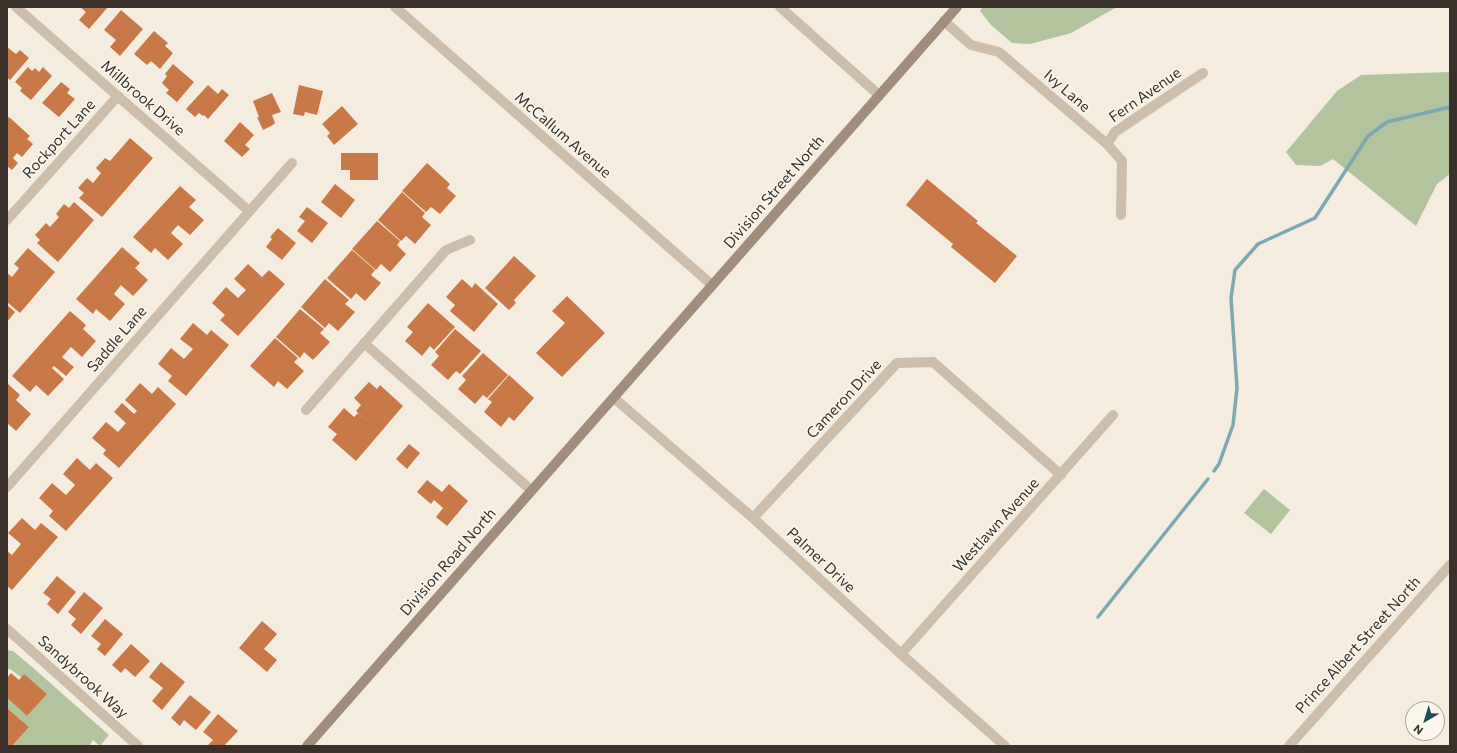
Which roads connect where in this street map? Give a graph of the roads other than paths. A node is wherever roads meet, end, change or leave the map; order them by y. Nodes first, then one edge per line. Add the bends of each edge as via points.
1 (16, 7) edge
2 (33, 7) edge
3 (395, 7) edge
4 (780, 7) edge
5 (957, 7) edge
6 (26, 15) junction
7 (944, 21) junction
8 (1203, 73) dead end
9 (879, 95) junction
10 (118, 96) junction
11 (1107, 144) junction
12 (292, 163) dead end
13 (249, 211) junction
14 (1121, 215) dead end
15 (7, 220) edge
16 (470, 240) dead end
17 (712, 285) junction
18 (364, 343) junction
19 (614, 398) junction
20 (306, 410) dead end
21 (1113, 415) dead end
22 (1061, 475) junction
23 (7, 487) edge
24 (531, 490) junction
25 (753, 518) junction
26 (1450, 565) edge
27 (7, 629) edge
28 (901, 654) junction
29 (138, 746) edge
30 (307, 746) edge
31 (1005, 746) edge
32 (1289, 746) edge

1 - 6 street, Millbrook Drive
2 - 6 street
3 - 17 street, McCallum Avenue
4 - 9 street
5 - 7 main road, Division Street North
6 - 10 street, Millbrook Drive
7 - 9 main road, Division Street North
7 - 11 street, Ivy Lane via 970,45 999,52
8 - 11 street, Fern Avenue via 1115,132
9 - 17 main road, Division Street North
10 - 13 street, Millbrook Drive
10 - 15 street, Rockport Lane
11 - 14 street, Ivy Lane via 1122,161
12 - 13 street, Saddle Lane
13 - 23 street, Saddle Lane
16 - 18 street via 446,250
17 - 19 main road, Division Street North
18 - 20 street
18 - 24 street
19 - 24 main road, Division Road North
19 - 25 street, Palmer Drive
21 - 22 street, Westlawn Avenue
22 - 25 street, Cameron Drive via 933,362 897,363
22 - 28 street, Westlawn Avenue
24 - 30 main road, Division Road North
25 - 28 street, Palmer Drive
26 - 32 street, Prince Albert Street North
27 - 29 street, Sandybrook Way
28 - 31 street, Palmer Drive

